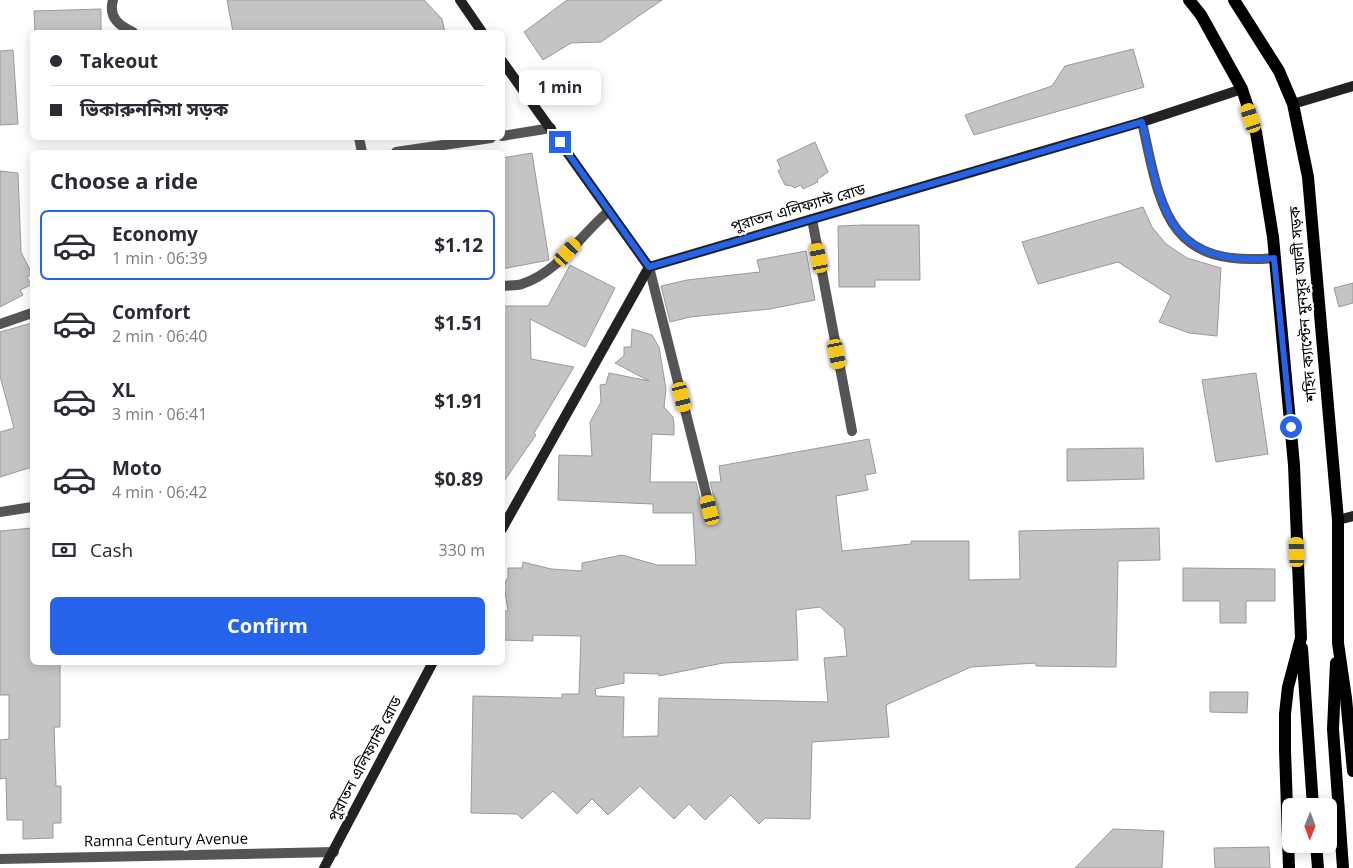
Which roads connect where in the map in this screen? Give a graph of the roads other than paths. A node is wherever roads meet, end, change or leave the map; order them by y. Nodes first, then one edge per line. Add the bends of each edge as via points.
1 (114, 0) edge
2 (460, 0) edge
3 (1189, 0) edge
4 (1234, 0) edge
5 (130, 30) edge
6 (481, 30) edge
7 (505, 65) edge
8 (1353, 86) edge
9 (1242, 89) junction
10 (1293, 104) junction
11 (1142, 122) junction
12 (550, 128) junction
13 (505, 136) edge
14 (477, 140) edge
15 (410, 150) edge
16 (609, 211) junction
17 (812, 219) junction
18 (1274, 258) junction
19 (649, 267) junction
20 (505, 286) edge
21 (30, 315) edge
22 (0, 324) edge
23 (852, 431) dead end
24 (30, 507) edge
25 (710, 510) dead end
26 (0, 512) edge
27 (506, 516) edge
28 (1353, 516) edge
29 (1338, 520) junction
30 (1301, 638) junction
31 (1338, 643) junction
32 (431, 665) edge
33 (1353, 771) edge
34 (1313, 798) edge
35 (334, 852) junction
36 (1317, 853) edge
37 (0, 859) edge
38 (324, 868) edge
39 (1289, 868) edge
40 (1318, 868) edge
41 (1342, 868) edge

1 - 5 street via 112,14 115,21
2 - 6 street
3 - 9 main road, শহিদ ক্যাপ্টেন মুনসুর আলী সড়ক via 1201,15
4 - 10 main road, শহিদ ক্যাপ্টেন মুনসুর আলী সড়ক via 1279,71
7 - 12 street
8 - 10 street
9 - 11 street, পুরাতন এলিফ্যান্ট রোড
9 - 18 main road, শহিদ ক্যাপ্টেন মুনসুর আলী সড়ক via 1256,132
10 - 29 main road, শহিদ ক্যাপ্টেন মুনসুর আলী সড়ক via 1308,177
11 - 17 street, পুরাতন এলিফ্যান্ট রোড
11 - 18 street via 1167,217 1181,236 1196,248 1220,255 1252,260
12 - 13 street
12 - 16 street
14 - 15 street
16 - 19 street
16 - 20 street via 555,266 522,284
17 - 19 street, পুরাতন এলিফ্যান্ট রোড
17 - 23 street
18 - 30 main road, শহিদ ক্যাপ্টেন মুনসুর আলী সড়ক via 1294,466
19 - 25 street
19 - 27 street
21 - 22 street
24 - 26 street
28 - 29 street
29 - 31 main road, শহিদ ক্যাপ্টেন মুনসুর আলী সড়ক
30 - 34 main road
30 - 39 main road, শহিদ ক্যাপ্টেন মুনসুর আলী সড়ক via 1288,687 1284,750
31 - 33 main road, শহিদ ক্যাপ্টেন মুনসুর আলী সড়ক
31 - 41 main road via 1333,729
32 - 35 street, পুরাতন এলিফ্যান্ট রোড
35 - 37 street, Ramna Century Avenue
35 - 38 street, পুরাতন এলিফ্যান্ট রোড
36 - 40 main road

